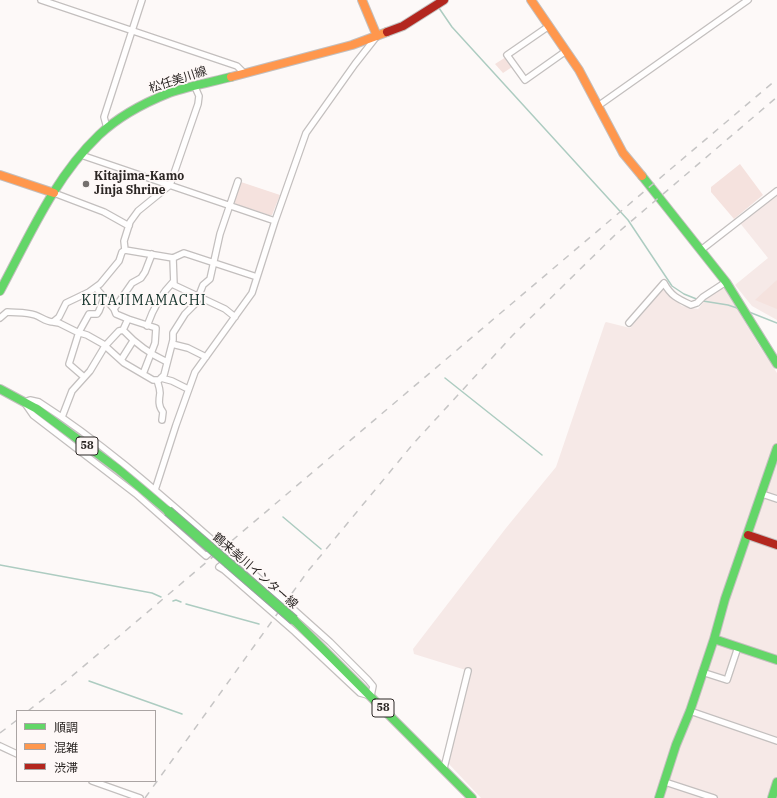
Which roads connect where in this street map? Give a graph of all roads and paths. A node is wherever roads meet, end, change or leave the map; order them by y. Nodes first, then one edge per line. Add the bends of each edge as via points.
1 (42, 0) edge
2 (142, 0) edge
3 (362, 0) edge
4 (531, 0) edge
5 (748, 0) edge
6 (439, 3) edge
7 (549, 26) junction
8 (132, 30) junction
9 (377, 36) junction
10 (566, 51) junction
11 (244, 73) junction
12 (195, 87) junction
13 (598, 106) junction
14 (107, 128) junction
15 (81, 155) junction
16 (0, 175) edge
17 (238, 181) dead end
18 (170, 185) junction
19 (777, 191) edge
20 (54, 193) junction
21 (230, 206) junction
22 (275, 221) junction
23 (129, 226) junction
24 (125, 250) junction
25 (701, 250) junction
26 (152, 254) junction
27 (173, 258) junction
28 (214, 263) junction
29 (257, 277) junction
30 (174, 282) junction
31 (726, 282) junction
32 (96, 288) junction
33 (0, 290) edge
34 (198, 297) junction
35 (104, 298) junction
36 (114, 309) junction
37 (235, 317) junction
38 (0, 318) edge
39 (128, 320) junction
40 (54, 322) junction
41 (629, 323) dead end
42 (147, 326) junction
43 (123, 330) junction
44 (79, 332) junction
45 (133, 341) junction
46 (172, 344) junction
47 (105, 346) junction
48 (150, 354) junction
49 (206, 357) junction
50 (121, 360) junction
51 (167, 362) junction
52 (777, 364) edge
53 (143, 374) junction
54 (84, 377) junction
55 (159, 379) junction
56 (0, 389) edge
57 (188, 389) junction
58 (24, 402) junction
59 (62, 417) junction
60 (162, 420) dead end
61 (777, 448) edge
62 (155, 490) junction
63 (762, 494) junction
64 (777, 499) edge
65 (748, 535) junction
66 (777, 545) edge
67 (714, 639) junction
68 (738, 647) junction
69 (777, 660) edge
70 (468, 671) dead end
71 (702, 672) junction
72 (371, 696) junction
73 (690, 711) junction
74 (777, 741) edge
75 (0, 746) edge
76 (16, 754) edge
77 (444, 768) junction
78 (95, 782) edge
79 (665, 782) junction
80 (777, 782) edge
81 (140, 798) edge
82 (472, 798) edge
83 (659, 798) edge
84 (714, 798) edge
85 (772, 798) edge

1 - 8 street
2 - 8 street
3 - 9 main road
4 - 7 main road
5 - 13 street
6 - 9 main road, 松任美川線 via 403,26
7 - 10 main road
7 - 10 street via 507,55 525,80
8 - 11 street via 237,66
8 - 14 street via 104,117
9 - 11 main road, 松任美川線
9 - 22 street via 354,64 306,133
10 - 13 main road
11 - 12 main road, 松任美川線
12 - 14 main road, 松任美川線 via 170,93 143,105
12 - 18 street via 199,96 198,104
13 - 25 main road via 623,153
14 - 15 main road, 松任美川線
15 - 18 street
15 - 20 main road, 松任美川線
16 - 20 main road
17 - 21 street
18 - 21 street
18 - 23 street via 138,211
19 - 25 street
20 - 23 street via 104,212
20 - 33 main road, 松任美川線
21 - 22 street
21 - 28 street via 220,234
22 - 29 street
23 - 24 street via 124,241
24 - 26 street
24 - 32 street
25 - 31 main road
26 - 27 street
26 - 36 street via 141,278 132,283
27 - 28 street via 184,254
27 - 30 street
28 - 29 street
28 - 34 street via 210,279 203,285
29 - 37 street via 252,293
30 - 34 street via 174,285
30 - 42 street via 159,300
31 - 41 street via 692,305 676,298 664,283
31 - 52 main road
32 - 35 street
32 - 40 street via 66,303
34 - 37 street via 225,308
34 - 46 street via 172,333
35 - 36 street
35 - 44 street via 97,314 89,314
36 - 39 street via 116,314
37 - 49 street
38 - 40 street via 7,312 23,313
39 - 42 street
39 - 43 street
40 - 44 street
42 - 48 street via 156,328 155,343
43 - 45 street
43 - 47 street
44 - 47 street
44 - 54 street via 69,364
45 - 48 street
45 - 50 street
46 - 49 street
46 - 51 street
47 - 50 street
47 - 54 street
48 - 51 street
48 - 53 street
49 - 57 street via 195,372
50 - 53 street
51 - 55 street via 164,376
53 - 55 street via 153,380
54 - 59 street via 72,391
55 - 57 street via 177,383
55 - 60 street via 158,400 163,412
56 - 58 main road, 鶴来美川インター線 / 58
57 - 62 street
58 - 59 street via 39,402
58 - 62 street via 33,415 136,494 206,556 218,545
58 - 72 main road, 鶴来美川インター線 / 58, bridge via 118,469 168,511 294,620
59 - 62 street via 92,438
61 - 63 main road
63 - 64 street
63 - 65 main road
65 - 66 main road
65 - 67 main road
67 - 68 main road
67 - 71 main road
68 - 69 main road
68 - 71 street via 728,680
70 - 77 street
71 - 73 main road
72 - 72 street via 360,693 295,632 219,567 234,556 330,642 368,680 373,686
72 - 77 main road, 鶴来美川インター線 / 58
73 - 74 street
73 - 79 main road
75 - 76 street
77 - 82 main road, 鶴来美川インター線 / 58
78 - 81 street
79 - 83 main road
79 - 84 street
80 - 85 main road

